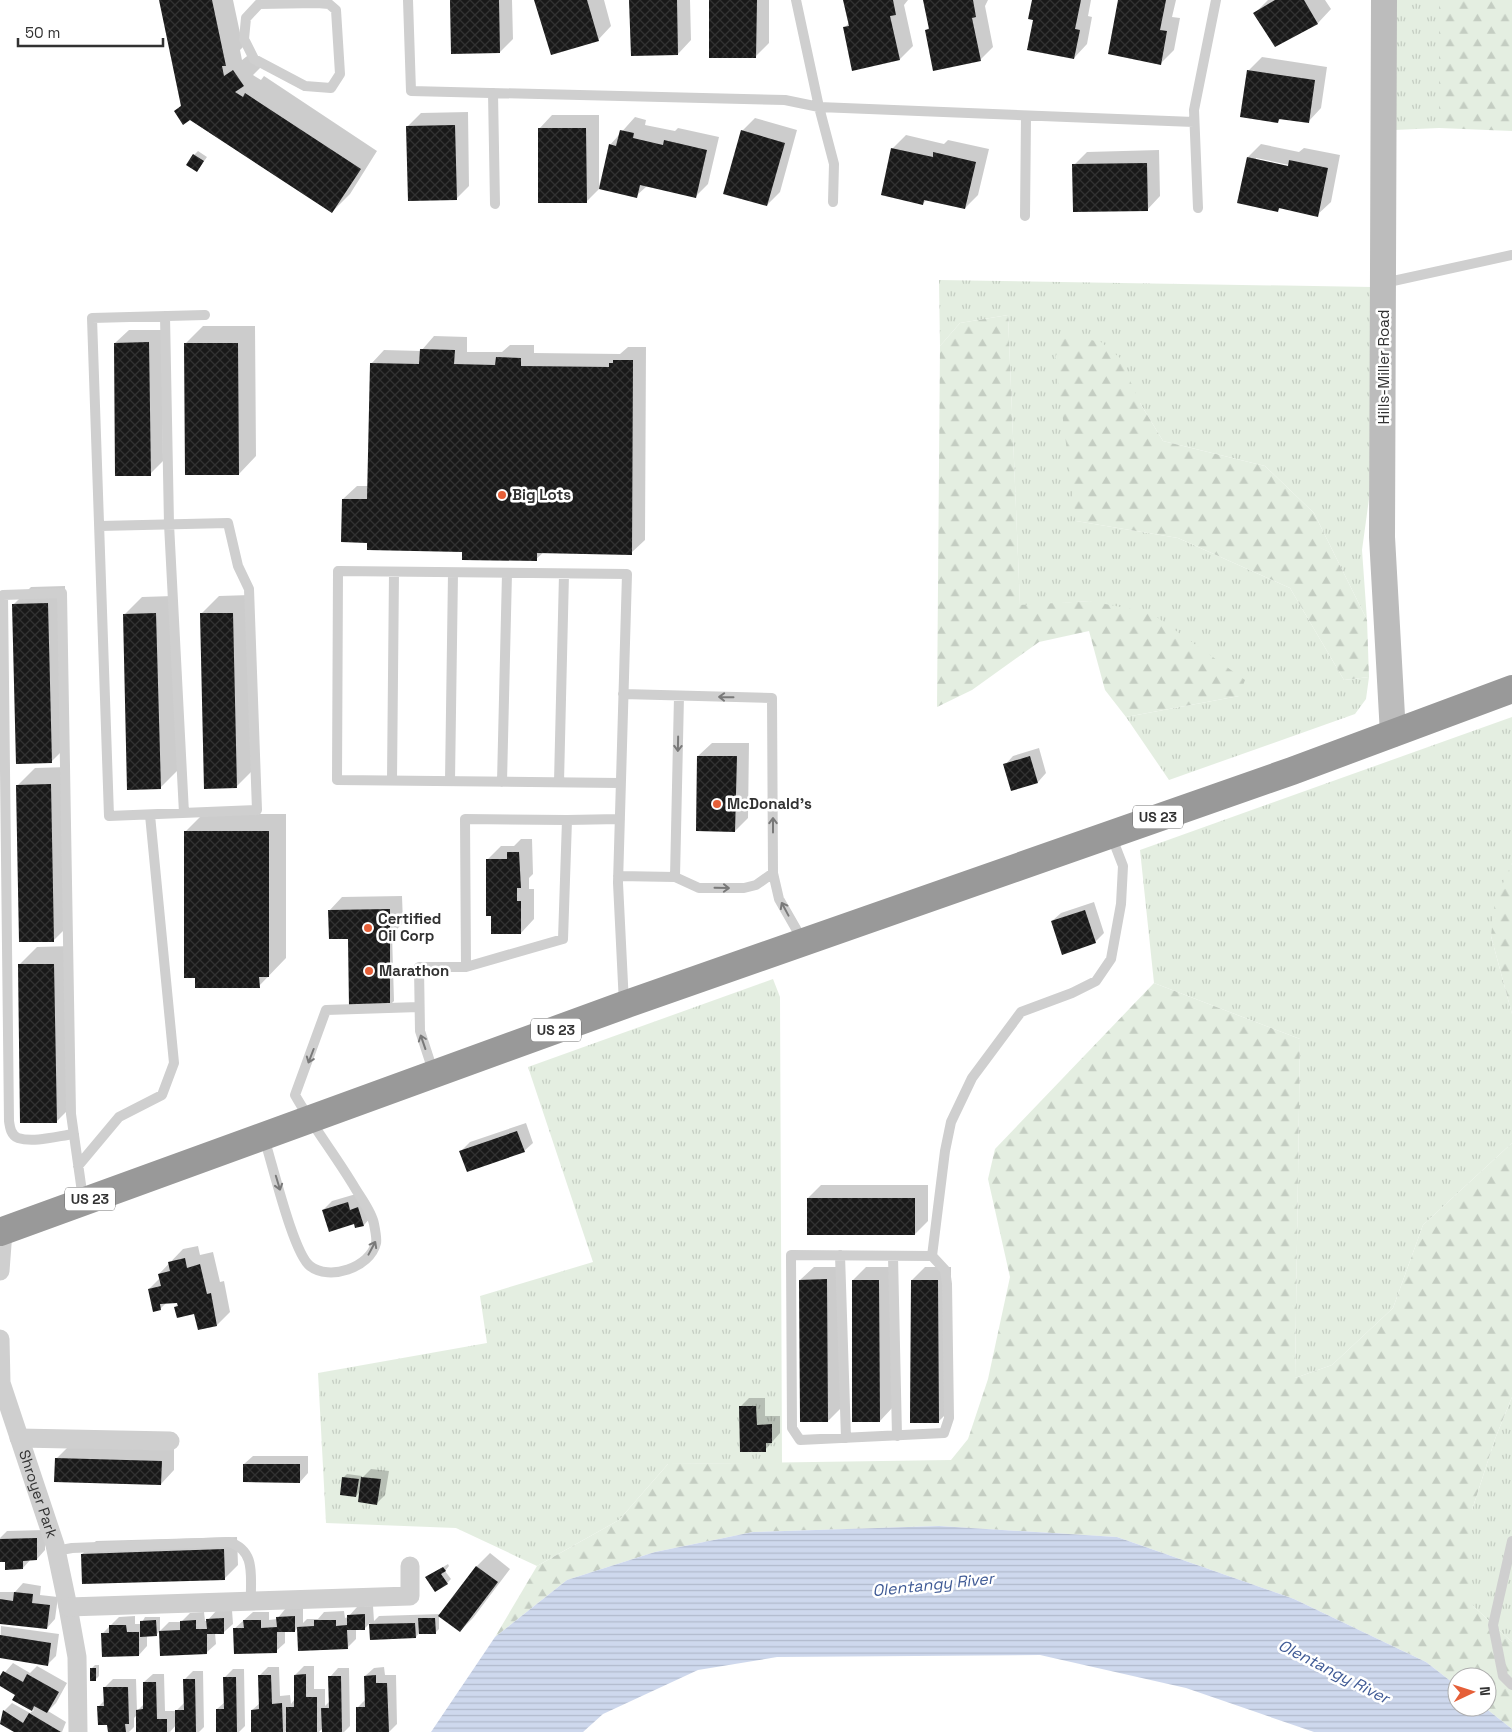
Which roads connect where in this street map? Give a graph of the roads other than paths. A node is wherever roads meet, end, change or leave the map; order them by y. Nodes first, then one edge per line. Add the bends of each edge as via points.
1 (408, 0) edge
2 (796, 0) edge
3 (1216, 0) edge
4 (1384, 0) edge
5 (317, 1) edge
6 (493, 93) junction
7 (819, 107) junction
8 (1026, 116) junction
9 (1194, 122) junction
10 (832, 202) dead end
11 (496, 204) dead end
12 (1198, 208) dead end
13 (1025, 216) dead end
14 (1512, 255) edge
15 (1384, 283) junction
16 (205, 315) dead end
17 (164, 316) junction
18 (169, 524) junction
19 (100, 526) junction
20 (394, 572) junction
21 (453, 572) junction
22 (507, 573) junction
23 (564, 574) junction
24 (1512, 689) edge
25 (623, 694) junction
26 (679, 696) junction
27 (1392, 734) junction
28 (392, 780) junction
29 (450, 781) junction
30 (502, 782) junction
31 (560, 782) junction
32 (620, 783) junction
33 (184, 813) junction
34 (150, 815) junction
35 (620, 819) junction
36 (567, 820) junction
37 (1111, 834) junction
38 (773, 873) junction
39 (618, 876) junction
40 (675, 877) junction
41 (803, 942) junction
42 (466, 967) junction
43 (624, 1005) junction
44 (419, 1007) junction
45 (434, 1075) junction
46 (309, 1121) junction
47 (74, 1134) junction
48 (264, 1137) junction
49 (78, 1166) junction
50 (83, 1202) junction
51 (2, 1231) edge
52 (840, 1256) junction
53 (893, 1256) junction
54 (932, 1256) junction
55 (0, 1270) edge
56 (0, 1339) edge
57 (0, 1383) edge
58 (897, 1436) junction
59 (19, 1438) junction
60 (846, 1438) junction
61 (170, 1441) dead end
62 (1512, 1541) edge
63 (56, 1550) junction
64 (410, 1566) dead end
65 (251, 1601) junction
66 (68, 1607) junction
67 (1512, 1685) edge
68 (78, 1732) edge

1 - 6 lane via 411,91
2 - 7 lane
3 - 9 lane
4 - 15 street, Hills-Miller Road
5 - 5 lane via 336,10 340,74 331,88 306,86 279,74 254,59 244,39 246,18 259,4
6 - 7 lane via 785,100
6 - 11 lane
7 - 8 lane
7 - 10 lane via 834,164
8 - 9 lane
8 - 13 lane
9 - 12 lane
14 - 15 lane
15 - 27 street, Hills-Miller Road via 1382,537
16 - 17 lane
17 - 18 lane
17 - 19 lane via 92,318
18 - 19 lane
18 - 33 lane
18 - 33 lane via 228,523 238,566 249,589 257,810
19 - 34 lane via 109,816
20 - 21 lane
20 - 28 lane
20 - 28 lane via 338,571 337,780
21 - 22 lane
21 - 29 lane
22 - 23 lane
22 - 30 lane
23 - 25 lane via 627,574
23 - 31 lane
24 - 27 highway, US 23
25 - 26 lane
25 - 32 lane
38 -> 26 lane via 772,698
26 -> 40 lane
27 - 37 highway, US 23
28 - 29 lane
29 - 30 lane
30 - 31 lane
31 - 32 lane
32 - 35 lane
33 - 34 lane
34 - 49 lane via 174,1063 162,1095 119,1117
35 - 36 lane
35 - 39 lane
36 - 42 lane via 563,939
36 - 42 lane via 465,819
37 - 41 highway, US 23
37 - 54 lane via 1123,866 1121,904 1111,960 1096,981 1021,1012 972,1078 951,1122
40 -> 38 lane via 699,888 744,888 756,885
41 -> 38 lane via 779,898
39 - 40 lane
39 - 43 lane
41 - 43 highway, US 23
42 - 44 lane via 419,967
43 - 45 highway, US 23
45 -> 44 lane via 420,1031
44 -> 46 lane via 326,1010 295,1096
45 - 46 highway, US 23
46 - 48 highway, US 23
48 -> 46 lane via 298,1249 310,1266 328,1273 347,1271 363,1262 376,1244 374,1223 338,1160
47 - 47 lane via 17,1138 11,1132 9,1121 2,595 62,593 71,1114
47 - 49 lane
48 - 50 highway, US 23
49 - 50 lane
50 - 51 highway, US 23
51 - 55 street
52 - 53 lane
52 - 60 lane
52 - 60 lane via 791,1255 792,1428 800,1440
53 - 54 lane
53 - 58 lane
54 - 58 lane via 945,1270 948,1284 948,1428 944,1433 935,1435
56 - 57 street, Shroyer Park
57 - 59 street, Shroyer Park
58 - 60 lane
59 - 61 street
59 - 63 street, Shroyer Park
62 - 67 lane via 1493,1625 1503,1676
63 - 65 lane via 229,1542 240,1546 247,1554
63 - 66 street, Shroyer Park
64 - 65 street via 410,1596
65 - 66 street
66 - 68 street, Shroyer Park via 78,1657

